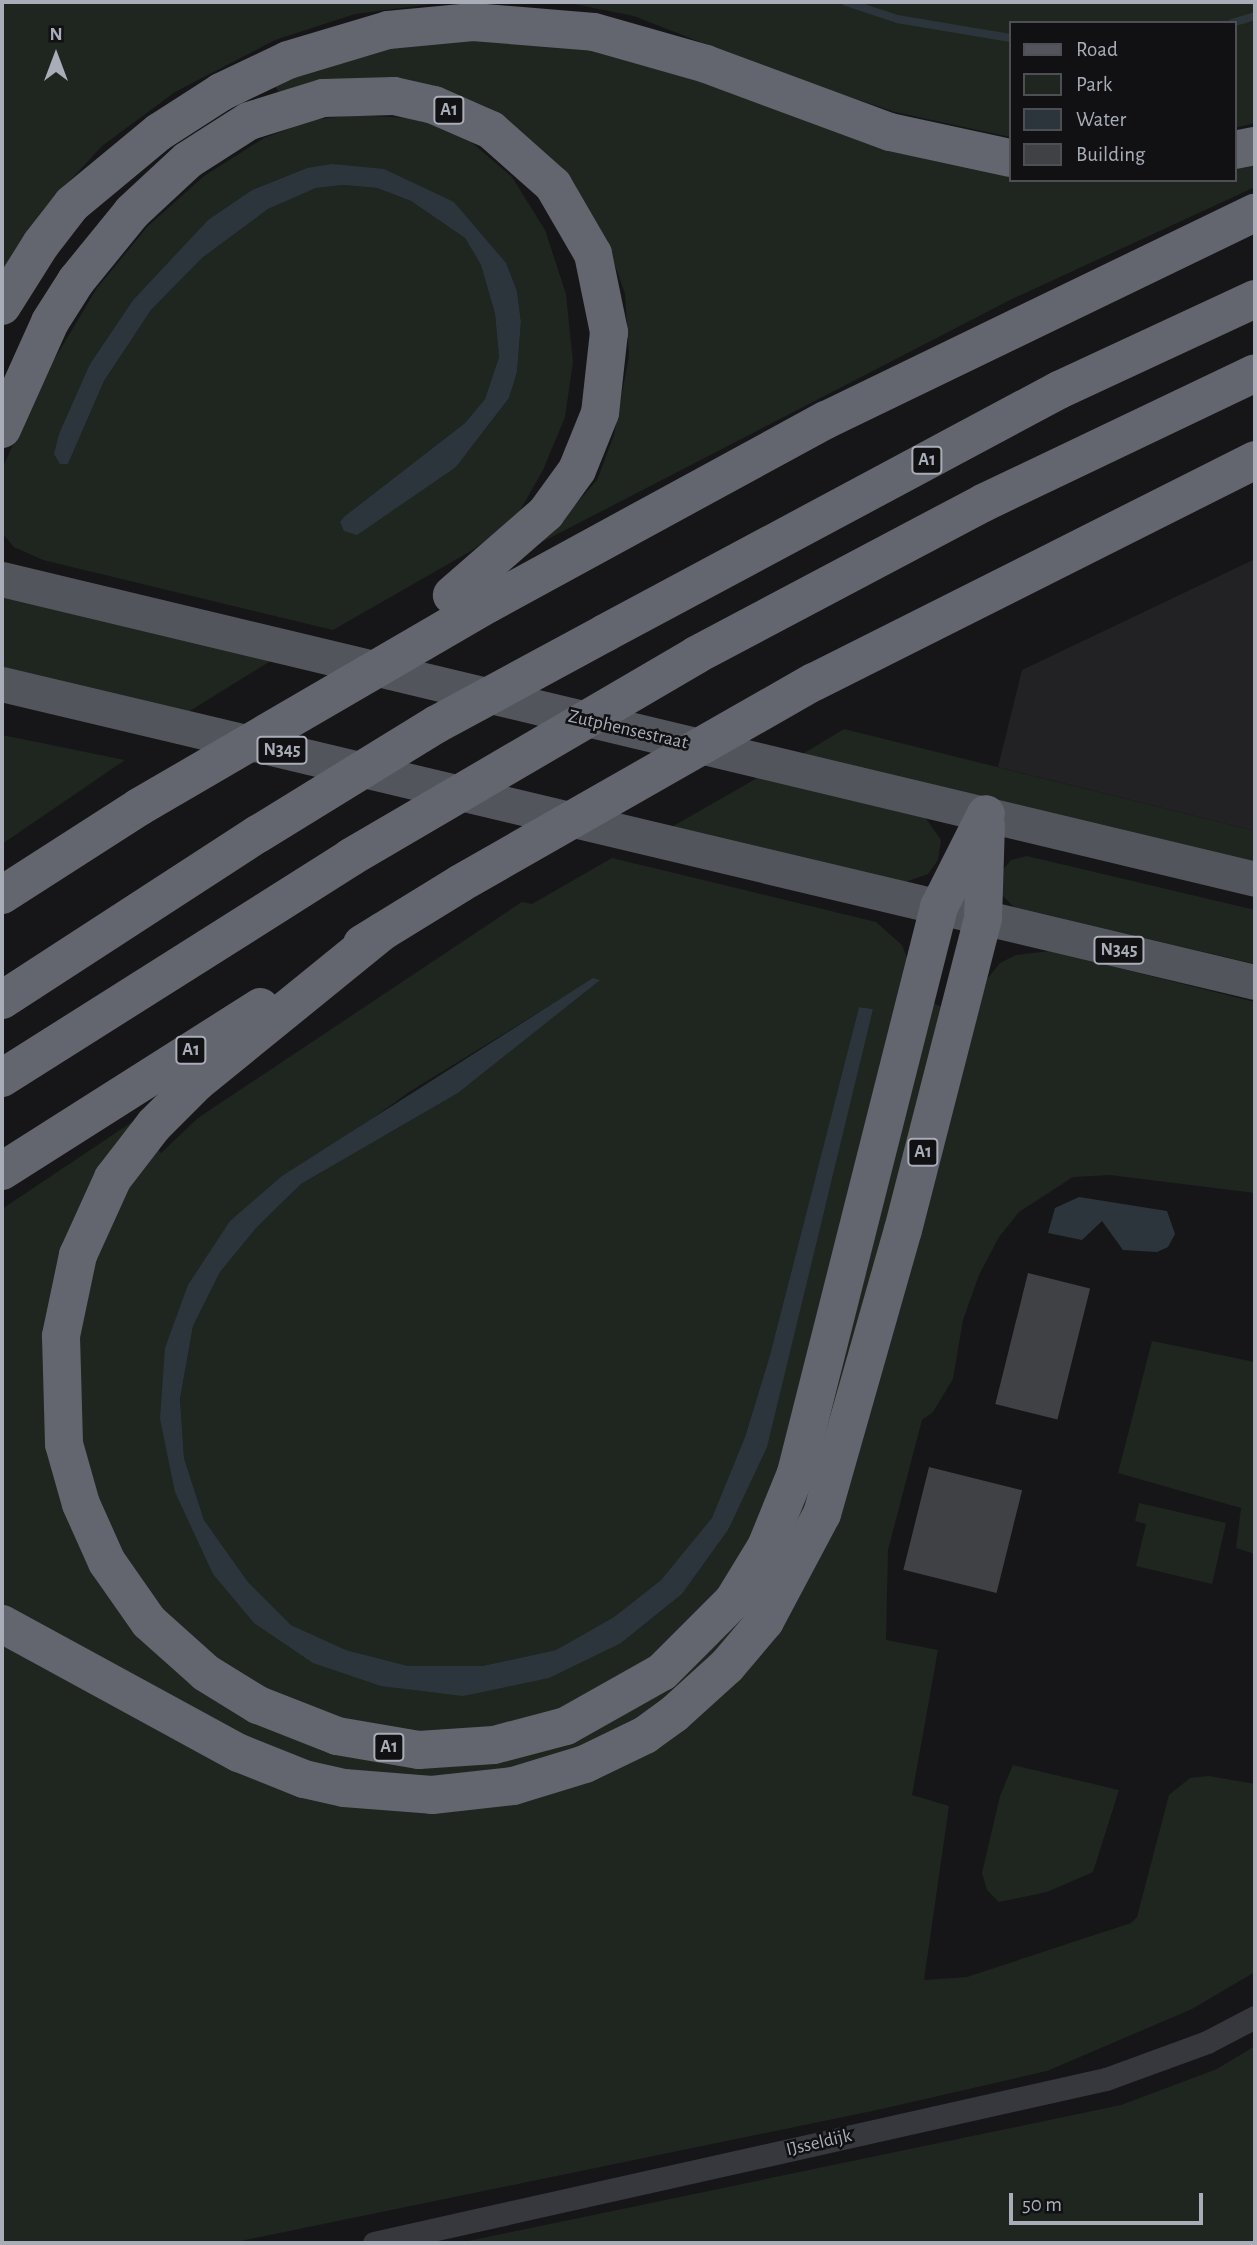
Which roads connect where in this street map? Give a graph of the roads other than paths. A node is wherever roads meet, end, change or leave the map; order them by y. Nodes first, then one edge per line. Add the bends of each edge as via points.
1 (1255, 146) edge
2 (1236, 150) edge
3 (1009, 158) edge
4 (1255, 213) edge
5 (1255, 299) edge
6 (2, 306) edge
7 (1255, 373) edge
8 (2, 429) edge
9 (1255, 460) edge
10 (2, 579) edge
11 (470, 599) junction
12 (2, 684) edge
13 (986, 814) junction
14 (1255, 879) edge
15 (2, 895) edge
16 (939, 907) junction
17 (984, 919) junction
18 (383, 931) junction
19 (1255, 982) edge
20 (2, 1000) edge
21 (2, 1078) edge
22 (2, 1171) edge
23 (2, 1624) edge
24 (1255, 2017) edge
25 (374, 2243) edge

1 - 2 highway
3 - 6 highway via 890,132 695,61 594,32 473,22 388,30 288,60 221,92 159,132 72,204
4 - 11 highway, A1 via 826,420
5 - 20 highway, A1, bridge via 1059,390 437,724
7 - 21 highway, bridge via 984,503 695,655 351,856
8 - 11 highway, A1 via 50,323 76,281 132,212 188,160 249,121 323,98 394,96 434,105 491,130 553,185 593,254 609,332 600,413 577,470 546,513
9 - 18 highway, A1, bridge via 814,682
10 - 13 main road, Zutphensestraat
11 - 15 highway, A1, bridge via 328,696 139,807
12 - 16 main road, N345
13 - 14 main road, Zutphensestraat
13 - 16 highway
13 - 17 highway
16 - 17 main road, N345
16 - 18 highway, A1 via 796,1472 766,1547 711,1626 663,1672 634,1691 566,1726 454,1750 378,1745 302,1726 233,1691 172,1645 126,1592 93,1535 71,1471 60,1409 61,1336 78,1255 113,1178 154,1125 196,1083
17 - 19 main road, N345
17 - 23 highway, A1 via 903,1230 822,1514 765,1621 727,1667 645,1735 585,1764 513,1786 432,1795 344,1788 304,1779 239,1753
18 - 22 highway, A1
24 - 25 street, IJsseldijk via 1207,2042 1106,2079

